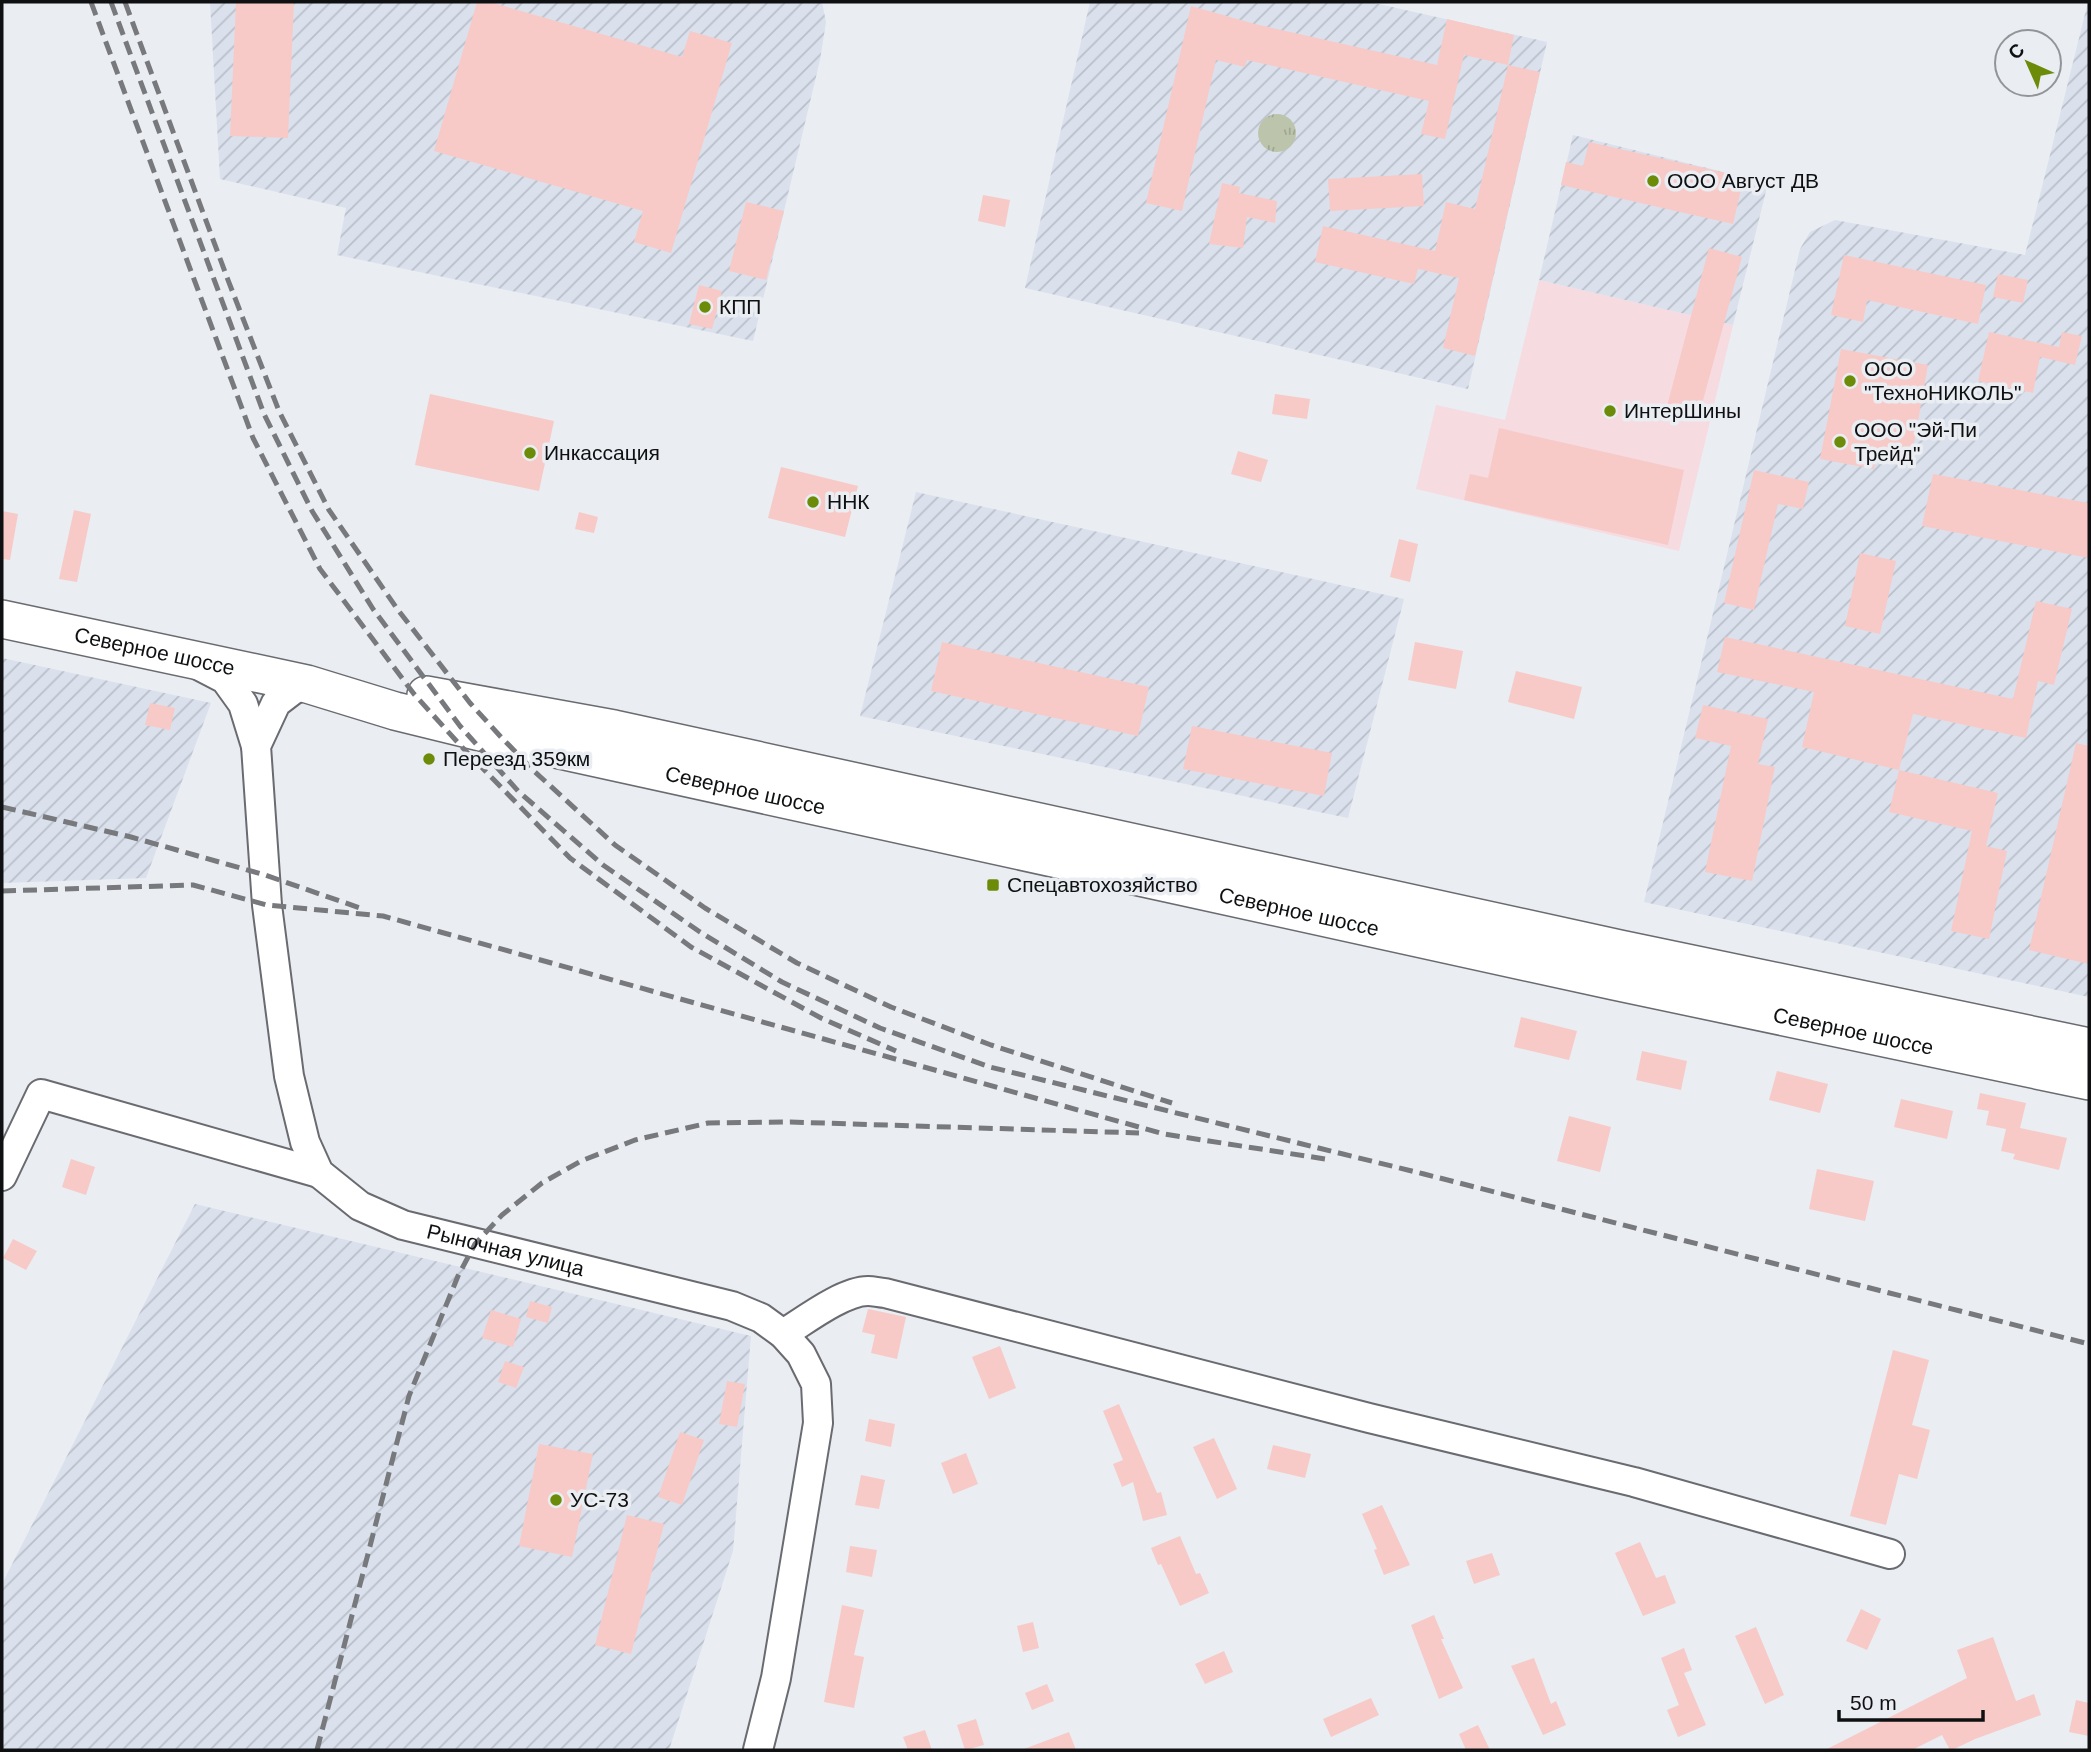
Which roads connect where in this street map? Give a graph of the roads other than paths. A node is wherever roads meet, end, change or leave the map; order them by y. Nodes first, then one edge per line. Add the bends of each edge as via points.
1 (2, 619) edge
2 (186, 658) junction
3 (307, 684) junction
4 (256, 746) junction
5 (1617, 965) junction
6 (2089, 1047) edge
7 (2089, 1081) edge
8 (11, 1135) edge
9 (319, 1173) junction
10 (2, 1176) edge
11 (783, 1334) junction
12 (1890, 1554) dead end
13 (758, 1750) edge

1 - 2 main road, Северное шоссе
2 - 3 main road, Северное шоссе
2 - 4 street via 225,679 243,704
3 - 4 street, Рыночная улица via 276,703
3 - 5 main road, Северное шоссе via 501,737
4 - 9 street, Рыночная улица via 267,905 289,1076 305,1142
5 - 6 main road, Северное шоссе
5 - 7 main road, Северное шоссе
8 - 9 street via 41,1094
8 - 10 street
9 - 11 street, Рыночная улица via 360,1206 403,1225 732,1306
11 - 12 street via 856,1293 885,1293 1634,1482
11 - 13 street, Рыночная улица via 801,1354 816,1384 817,1423 776,1678

